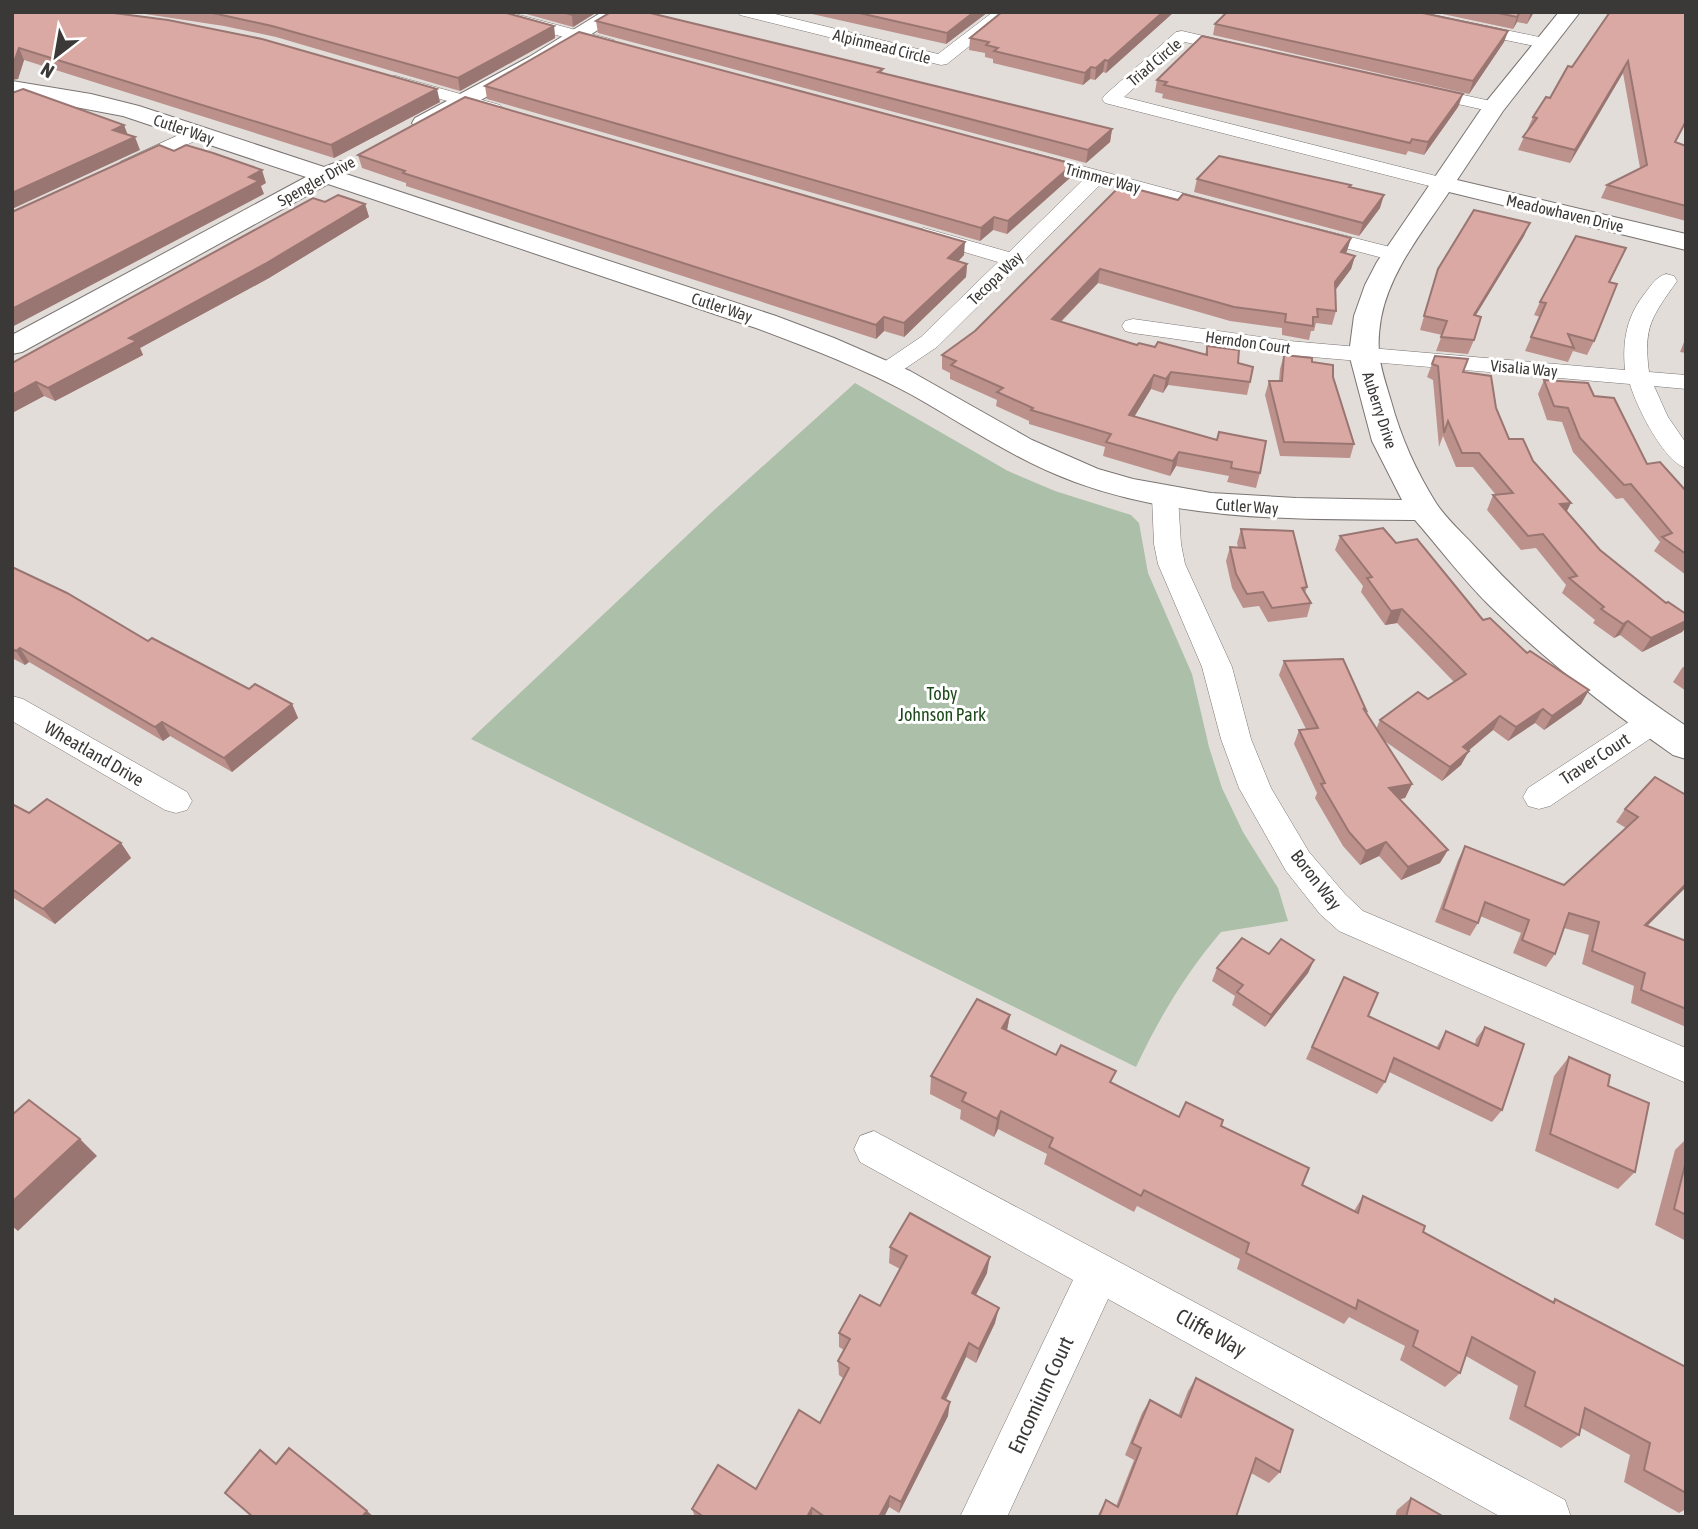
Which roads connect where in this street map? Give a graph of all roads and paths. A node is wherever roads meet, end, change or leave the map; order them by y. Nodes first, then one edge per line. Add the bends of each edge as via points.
1 (488, 12) edge
2 (616, 12) edge
3 (746, 12) edge
4 (1004, 12) edge
5 (1394, 12) edge
6 (1570, 12) edge
7 (575, 35) junction
8 (1544, 43) junction
9 (629, 50) edge
10 (1263, 55) edge
11 (373, 74) edge
12 (1399, 85) edge
13 (19, 94) edge
14 (464, 100) junction
15 (1494, 107) junction
16 (518, 116) edge
17 (406, 132) edge
18 (195, 133) junction
19 (1017, 155) edge
20 (360, 158) edge
21 (113, 173) edge
22 (325, 176) junction
23 (1097, 177) junction
24 (1445, 184) junction
25 (1232, 212) edge
26 (1286, 226) edge
27 (907, 229) edge
28 (1686, 242) edge
29 (1394, 255) junction
30 (1014, 260) junction
31 (1667, 281) dead end
32 (1133, 326) dead end
33 (12, 346) edge
34 (1363, 354) junction
35 (886, 370) junction
36 (1639, 377) junction
37 (1686, 382) edge
38 (1686, 460) edge
39 (1165, 497) junction
40 (1424, 510) junction
41 (12, 707) edge
42 (1652, 722) junction
43 (1686, 745) edge
44 (1539, 797) dead end
45 (176, 801) dead end
46 (1686, 1066) edge
47 (874, 1149) dead end
48 (1099, 1272) junction
49 (983, 1517) edge
50 (1548, 1517) edge

1 - 7 street
2 - 7 street
3 - 4 street, Alpinmead Circle via 940,60
5 - 8 street
6 - 8 street, Auberry Drive
7 - 9 street
7 - 14 street
8 - 15 street, Auberry Drive
10 - 24 street, Triad Circle via 1182,36 1111,99
11 - 14 street
12 - 15 street
13 - 18 street, Cutler Way via 92,101
14 - 16 street
14 - 17 street
15 - 24 street, Auberry Drive
18 - 21 street
18 - 22 street, Cutler Way
19 - 23 street, Trimmer Way
20 - 22 street, Spengler Drive
22 - 33 street, Spengler Drive
22 - 35 street, Cutler Way via 766,322
23 - 25 street, Trimmer Way
23 - 30 street, Tecopa Way
24 - 28 street, Meadowhaven Drive
24 - 29 street, Auberry Drive
26 - 29 street
27 - 30 street
29 - 34 street, Auberry Drive via 1368,316
30 - 35 street, Tecopa Way via 929,342
31 - 36 street via 1649,298 1639,320 1635,348
32 - 34 street, Herndon Court
34 - 36 street, Visalia Way
34 - 40 street, Auberry Drive via 1387,441
35 - 39 street, Cutler Way via 1042,458
36 - 37 street, Visalia Way
36 - 38 street via 1662,427
39 - 40 street, Cutler Way via 1273,509
39 - 46 street, Boron Way via 1173,568 1214,660 1244,765 1270,817 1307,872 1343,914
40 - 42 street, Auberry Drive via 1503,599 1615,696
41 - 45 street, Wheatland Drive
42 - 43 street, Auberry Drive
42 - 44 street, Traver Court
47 - 48 street, Cliffe Way
48 - 49 street, Encomium Court
48 - 50 street, Cliffe Way

